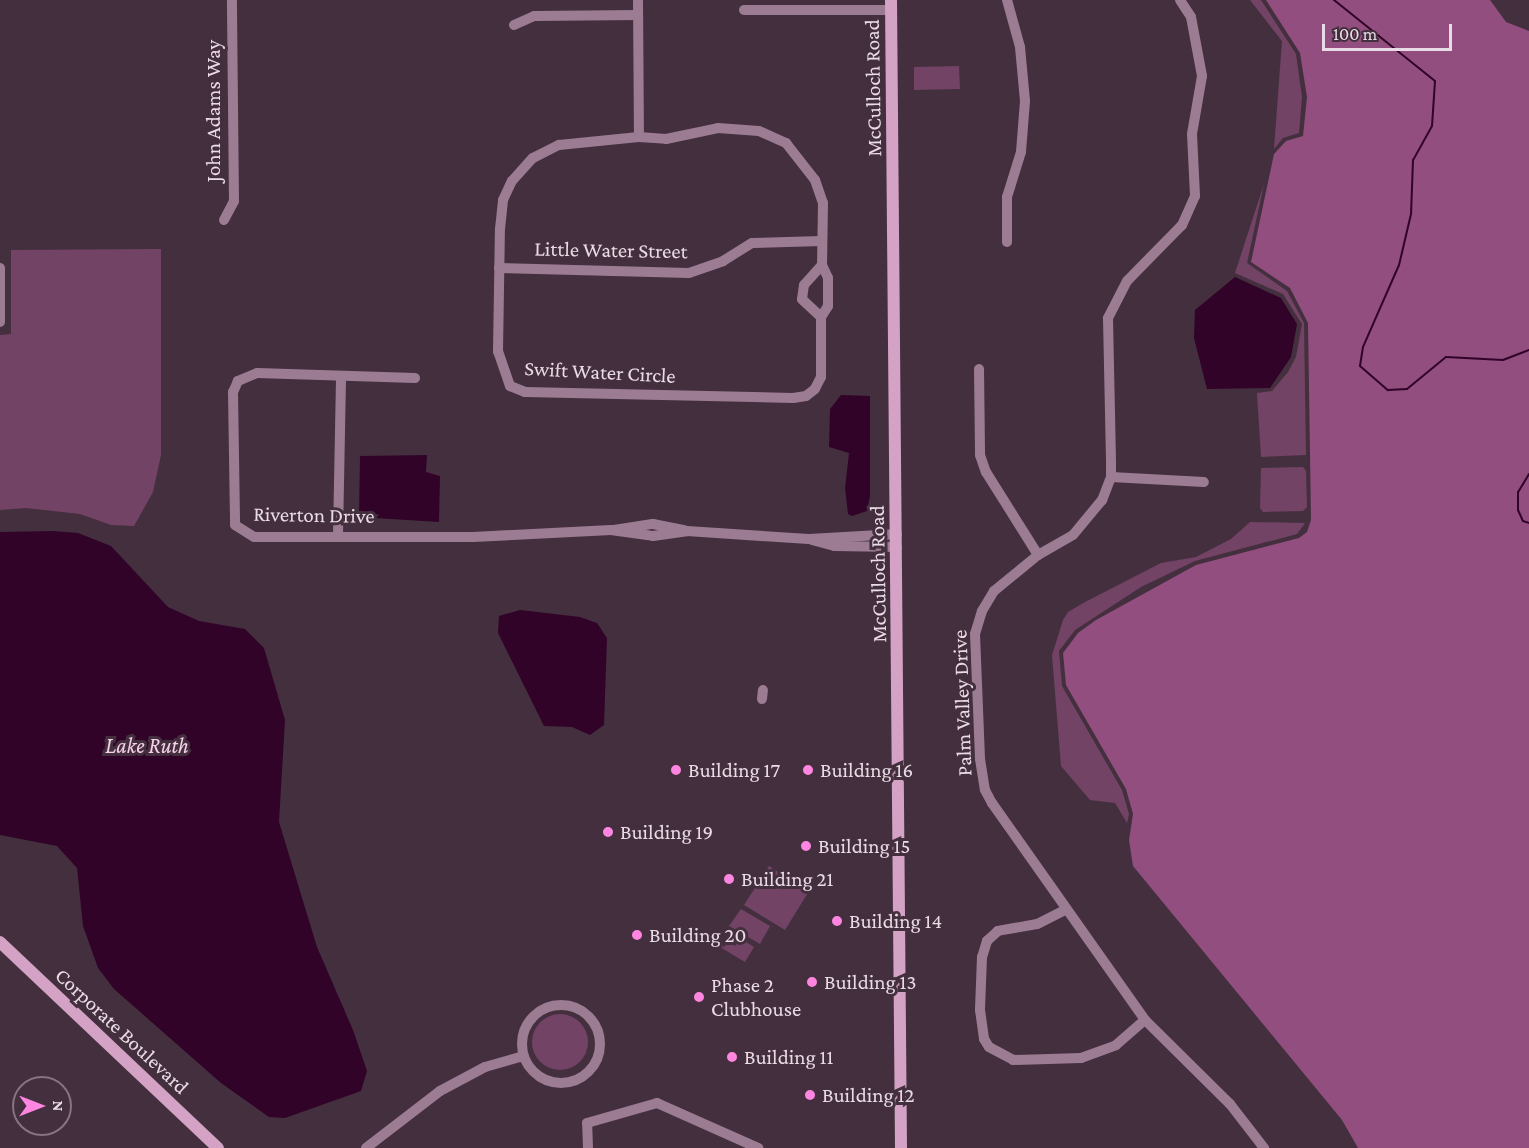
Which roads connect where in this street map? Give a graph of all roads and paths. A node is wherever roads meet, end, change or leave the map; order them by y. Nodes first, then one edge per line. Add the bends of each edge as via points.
1 (232, 0) edge
2 (638, 0) edge
3 (1007, 0) edge
4 (1180, 0) edge
5 (891, 5) edge
6 (744, 10) dead end
7 (638, 15) junction
8 (514, 25) dead end
9 (639, 137) junction
10 (224, 220) dead end
11 (822, 241) junction
12 (1007, 242) dead end
13 (822, 265) junction
14 (2, 268) edge
15 (499, 268) junction
16 (821, 317) junction
17 (2, 322) edge
18 (979, 369) dead end
19 (341, 376) junction
20 (415, 378) dead end
21 (1111, 477) junction
22 (1204, 482) dead end
23 (897, 534) junction
24 (338, 535) junction
25 (809, 539) junction
26 (897, 547) junction
27 (1038, 555) junction
28 (1065, 910) junction
29 (0, 942) edge
30 (1145, 1020) junction
31 (523, 1056) junction
32 (218, 1148) edge
33 (366, 1148) edge
34 (588, 1148) edge
35 (758, 1148) edge
36 (901, 1148) edge
37 (1264, 1148) edge

1 - 10 street, John Adams Way via 234,201
2 - 7 street
3 - 12 street via 1020,47 1025,101 1021,152 1007,197
4 - 21 street, Palm Valley Drive via 1191,17 1202,76 1192,134 1195,196 1182,225 1127,281 1108,318
5 - 6 street
5 - 23 street, McCulloch Road
7 - 8 street via 534,16
7 - 9 street
9 - 11 street, Swift Water Circle via 666,139 718,128 759,131 786,143 815,180 823,203
9 - 15 street, Swift Water Circle via 560,145 533,158 512,181 503,200
11 - 13 street, Swift Water Circle
11 - 15 street, Little Water Street via 752,243 723,261 689,273
13 - 16 street, Swift Water Circle via 828,278 828,306
13 - 16 street via 804,285 802,299
14 - 17 street
15 - 16 street, Swift Water Circle via 498,352 510,386 525,392 806,396 821,377
18 - 27 street via 980,455 986,472
19 - 20 street, Riverton Drive
19 - 24 street
19 - 24 street, Riverton Drive via 257,373 238,381 233,392 234,525 254,537
21 - 22 street
21 - 27 street, Palm Valley Drive via 1091,518 1073,535
23 - 25 street, Riverton Drive
23 - 26 street, McCulloch Road
24 - 25 street, Riverton Drive via 473,537 611,530 652,524 687,531
25 - 26 street, Riverton Drive via 834,546
26 - 36 street, McCulloch Road
27 - 28 street, Palm Valley Drive via 994,591 976,626 980,759 985,790 992,803
28 - 30 street, Palm Valley Drive
28 - 30 street via 1036,924 998,931 987,941 982,957 980,1010 989,1047 1005,1059 1024,1062 1081,1059 1116,1045
29 - 32 street, Corporate Boulevard
30 - 37 street, Palm Valley Drive via 1230,1104
31 - 31 street via 540,1077 570,1082 591,1069 598,1057 597,1028 580,1009 553,1005 530,1019 524,1031
31 - 33 street via 485,1067 440,1090
34 - 35 street via 587,1123 657,1102

